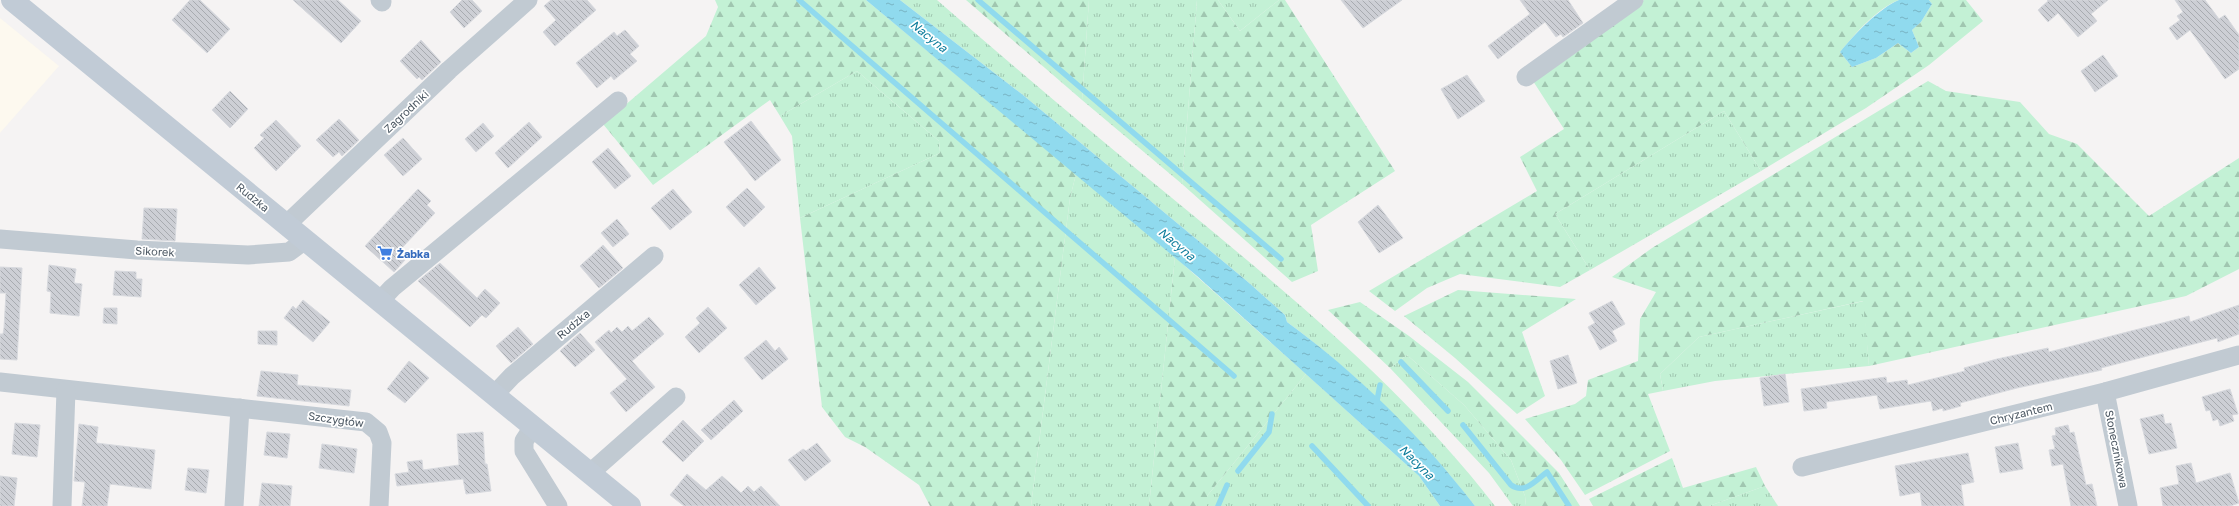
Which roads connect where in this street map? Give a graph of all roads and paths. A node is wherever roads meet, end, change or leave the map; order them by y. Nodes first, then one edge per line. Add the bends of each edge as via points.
1 (12, 0) edge
2 (528, 0) edge
3 (1634, 0) edge
4 (1526, 77) dead end
5 (618, 101) dead end
6 (286, 224) junction
7 (0, 239) edge
8 (305, 240) junction
9 (654, 256) dead end
10 (380, 301) junction
11 (2239, 355) edge
12 (0, 382) edge
13 (66, 390) junction
14 (2105, 392) junction
15 (494, 395) junction
16 (676, 398) dead end
17 (240, 408) junction
18 (533, 427) junction
19 (1802, 467) dead end
20 (590, 473) junction
21 (62, 506) edge
22 (234, 506) edge
23 (379, 506) edge
24 (558, 506) edge
25 (630, 506) edge
26 (2128, 506) edge

1 - 6 main road, Rudzka
2 - 6 street, Zagrodniki via 449,70
3 - 4 street
5 - 10 street via 392,288
6 - 8 main road, Rudzka
7 - 8 street, Sikorek via 137,250 248,255 289,252
8 - 10 main road, Rudzka
9 - 15 street, Rudzka via 512,376
10 - 15 main road, Rudzka
11 - 14 street, Chryzantem
12 - 13 street, Szczygłów
13 - 17 street, Szczygłów
13 - 21 street
14 - 19 street, Chryzantem
14 - 26 street, Słonecznikowa
15 - 18 main road, Rudzka
16 - 20 street
17 - 22 street
17 - 23 street, Szczygłów via 361,420 370,424 378,432 382,443
18 - 20 main road, Rudzka
18 - 24 street via 524,441 524,451
20 - 25 main road, Rudzka

